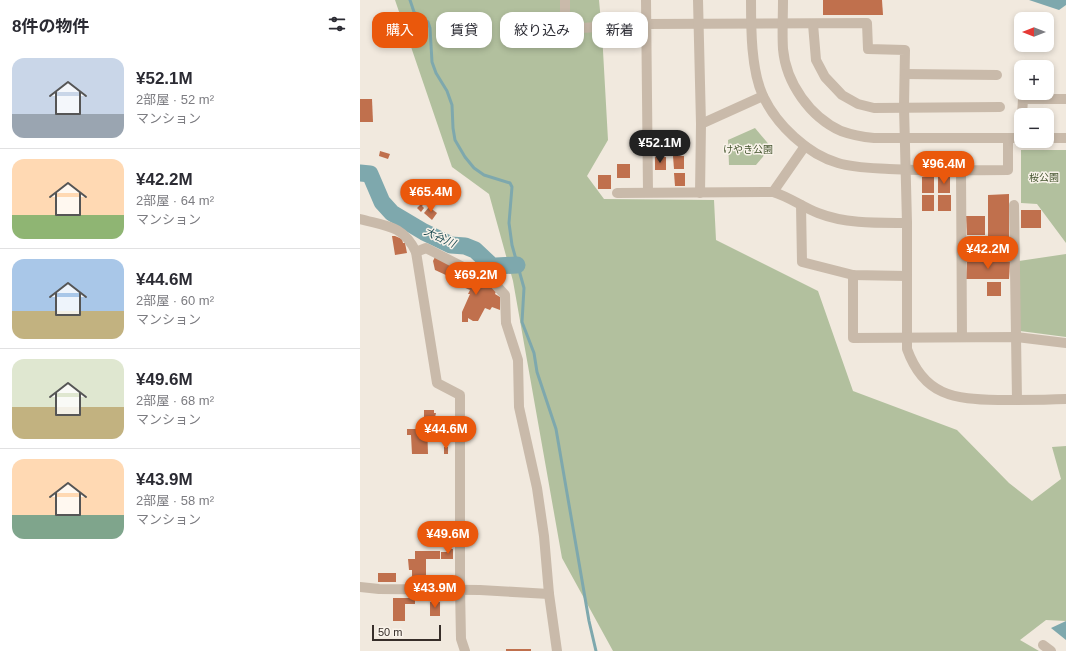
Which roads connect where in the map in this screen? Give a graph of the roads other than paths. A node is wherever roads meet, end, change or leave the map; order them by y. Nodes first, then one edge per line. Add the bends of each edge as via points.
1 (565, 0) edge
2 (646, 0) edge
3 (698, 0) edge
4 (751, 0) edge
5 (783, 0) edge
6 (646, 12) edge
7 (648, 24) edge
8 (698, 24) junction
9 (751, 24) junction
10 (783, 24) junction
11 (813, 24) junction
12 (592, 27) edge
13 (646, 48) edge
14 (905, 74) junction
15 (997, 75) dead end
16 (763, 96) junction
17 (1066, 99) edge
18 (904, 107) junction
19 (1000, 107) dead end
20 (1022, 108) edge
21 (700, 124) junction
22 (905, 138) junction
23 (1008, 138) junction
24 (1014, 138) edge
25 (1054, 138) edge
26 (1066, 138) edge
27 (804, 146) junction
28 (906, 170) junction
29 (961, 170) junction
30 (648, 192) junction
31 (773, 192) junction
32 (617, 193) dead end
33 (700, 193) junction
34 (802, 205) junction
35 (1014, 206) dead end
36 (360, 219) edge
37 (907, 223) junction
38 (416, 252) junction
39 (962, 257) junction
40 (1014, 257) junction
41 (853, 275) junction
42 (907, 276) junction
43 (907, 337) junction
44 (962, 337) junction
45 (1016, 337) junction
46 (1066, 343) edge
47 (1066, 399) edge
48 (1017, 400) junction
49 (360, 587) edge
50 (460, 589) junction
51 (549, 594) junction
52 (465, 651) edge
53 (557, 651) edge

1 - 12 street via 565,29
2 - 6 street
3 - 8 street
4 - 9 street
5 - 10 street
7 - 8 street
8 - 9 street
8 - 21 street
9 - 10 street
9 - 16 street via 755,69
10 - 11 street
10 - 22 street via 783,49 788,72 796,90 816,114 840,130 853,135
11 - 14 street via 867,23 868,49 905,50
11 - 18 street via 816,60 825,77 842,95 858,104 874,108
13 - 30 street
14 - 15 street
14 - 18 street
16 - 21 street
16 - 27 street via 778,120
17 - 20 street via 1023,99
18 - 19 street
18 - 22 street
21 - 33 street
22 - 23 street
22 - 28 street
23 - 24 street
23 - 29 street via 1008,170
25 - 26 street
27 - 28 street via 838,163 863,168
27 - 31 street
28 - 29 street
28 - 37 street
29 - 39 street
30 - 32 street
30 - 33 street
31 - 33 street
31 - 34 street
34 - 37 street via 840,219
34 - 41 street via 802,262
35 - 40 street
36 - 38 street via 405,234
37 - 42 street
38 - 50 street via 437,383 460,395
38 - 51 street via 426,248 494,283 505,295 506,323 518,360 519,407 537,488
39 - 40 street
39 - 44 street
40 - 45 street
41 - 42 street
41 - 43 street via 853,338
42 - 43 street
43 - 44 street
43 - 48 street via 907,349 912,364 928,383 939,390 957,398 972,400
44 - 45 street
45 - 46 street
45 - 48 street
47 - 48 street
49 - 50 street
50 - 51 street
50 - 52 street via 462,639
51 - 53 street

